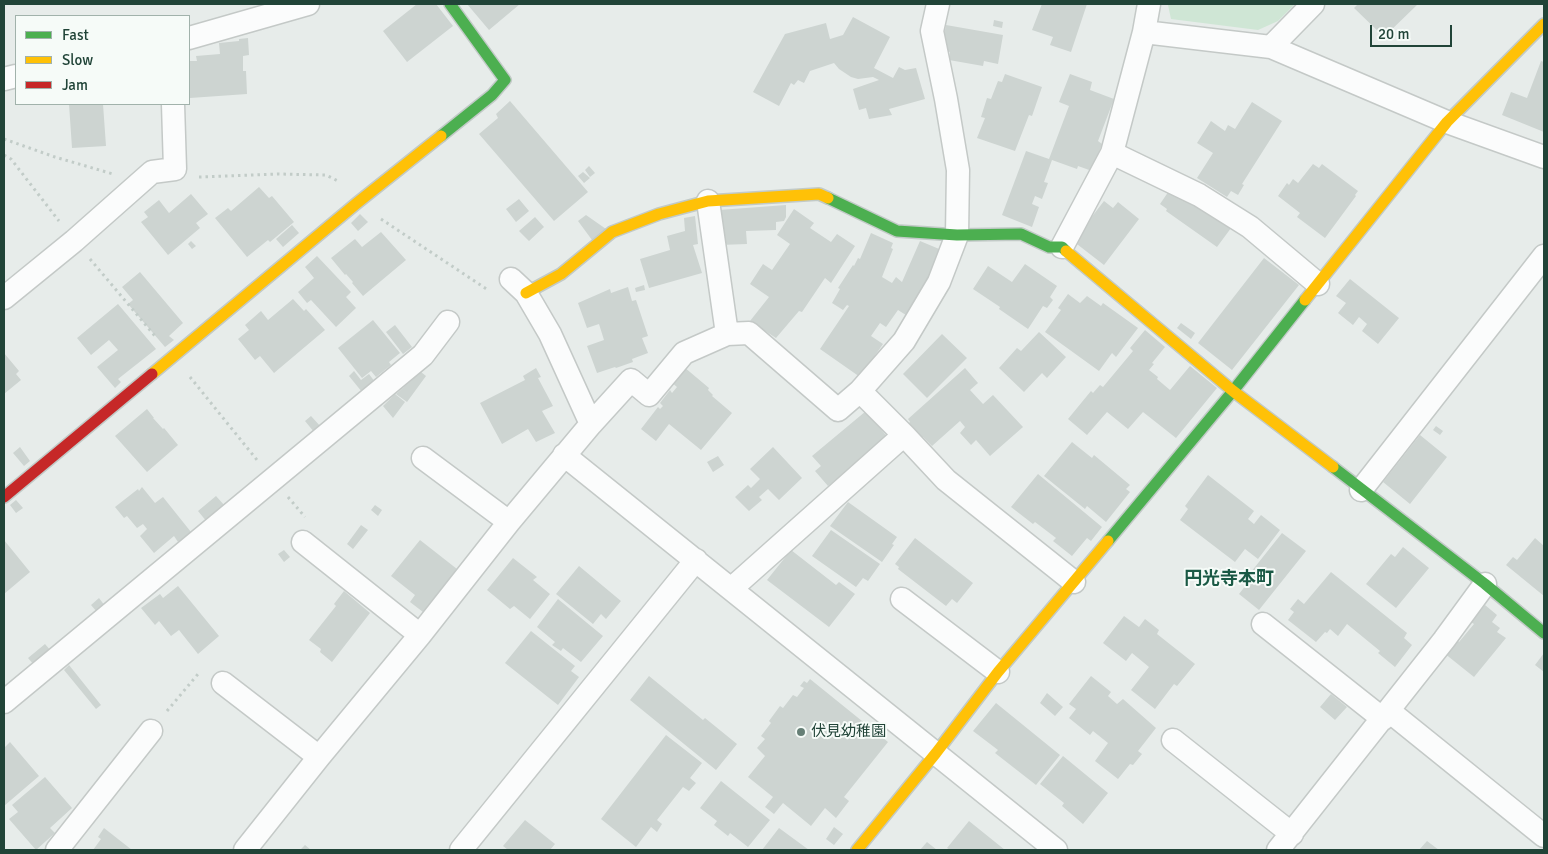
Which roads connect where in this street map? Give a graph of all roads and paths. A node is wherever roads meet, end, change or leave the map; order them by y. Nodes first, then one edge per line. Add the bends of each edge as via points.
1 (308, 4) edge
2 (450, 4) edge
3 (938, 4) edge
4 (1149, 4) edge
5 (1313, 4) edge
6 (1544, 24) edge
7 (1144, 32) junction
8 (190, 38) edge
9 (1271, 47) junction
10 (173, 105) edge
11 (1447, 122) junction
12 (4, 139) edge
13 (1112, 153) junction
14 (1544, 157) edge
15 (175, 169) junction
16 (118, 176) dead end
17 (708, 201) junction
18 (357, 203) junction
19 (957, 235) junction
20 (1062, 247) junction
21 (1544, 256) edge
22 (1318, 284) junction
23 (519, 286) junction
24 (4, 298) edge
25 (448, 322) dead end
26 (727, 334) junction
27 (860, 391) junction
28 (1233, 391) junction
29 (591, 424) junction
30 (904, 435) junction
31 (564, 455) junction
32 (423, 458) dead end
33 (1361, 490) junction
34 (4, 497) edge
35 (509, 522) junction
36 (303, 542) dead end
37 (696, 560) junction
38 (1074, 582) junction
39 (1485, 584) junction
40 (731, 589) junction
41 (902, 599) dead end
42 (1263, 624) dead end
43 (1544, 633) edge
44 (420, 636) junction
45 (998, 672) junction
46 (223, 683) joint
47 (4, 702) edge
48 (1386, 715) junction
49 (151, 731) joint
50 (1173, 740) dead end
51 (936, 753) junction
52 (319, 758) junction
53 (1544, 836) edge
54 (1285, 842) edge
55 (57, 850) edge
56 (245, 850) edge
57 (461, 850) edge
58 (857, 850) edge
59 (1056, 850) edge

1 - 8 street
2 - 18 street via 505,80 492,95
3 - 19 street via 932,31 958,170
4 - 7 street
5 - 9 street
6 - 11 street
7 - 9 street
7 - 13 street
9 - 11 street
10 - 15 street
11 - 14 street
11 - 22 street
12 - 16 path
13 - 20 street
13 - 22 street via 1199,195 1250,226
15 - 18 path via 194,177 326,175 348,186
15 - 24 street via 152,172
17 - 19 street via 818,194 898,231
17 - 23 street via 659,214 612,232 561,274
17 - 26 street
18 - 23 path via 489,290
18 - 34 street
19 - 20 street via 1021,234 1049,247
19 - 27 street via 939,282 904,342
20 - 28 street
21 - 33 street
22 - 28 street
23 - 29 street via 550,334
25 - 47 street via 423,355
26 - 27 street via 749,334 838,410
26 - 29 street via 684,354 648,395 631,380
27 - 30 street
28 - 33 street
28 - 38 street
29 - 31 street
30 - 38 street via 946,480
30 - 40 street
31 - 35 street
31 - 37 street
32 - 35 street
33 - 39 street
35 - 44 street
36 - 44 street
37 - 40 street
37 - 57 street
38 - 45 street
39 - 43 street
39 - 48 street
40 - 51 street
41 - 45 street
42 - 48 street
44 - 52 street
45 - 51 street
46 - 49 path via 203,668
46 - 52 street
48 - 53 street
48 - 54 street
49 - 55 street
50 - 54 street
51 - 58 street
51 - 59 street
52 - 56 street

